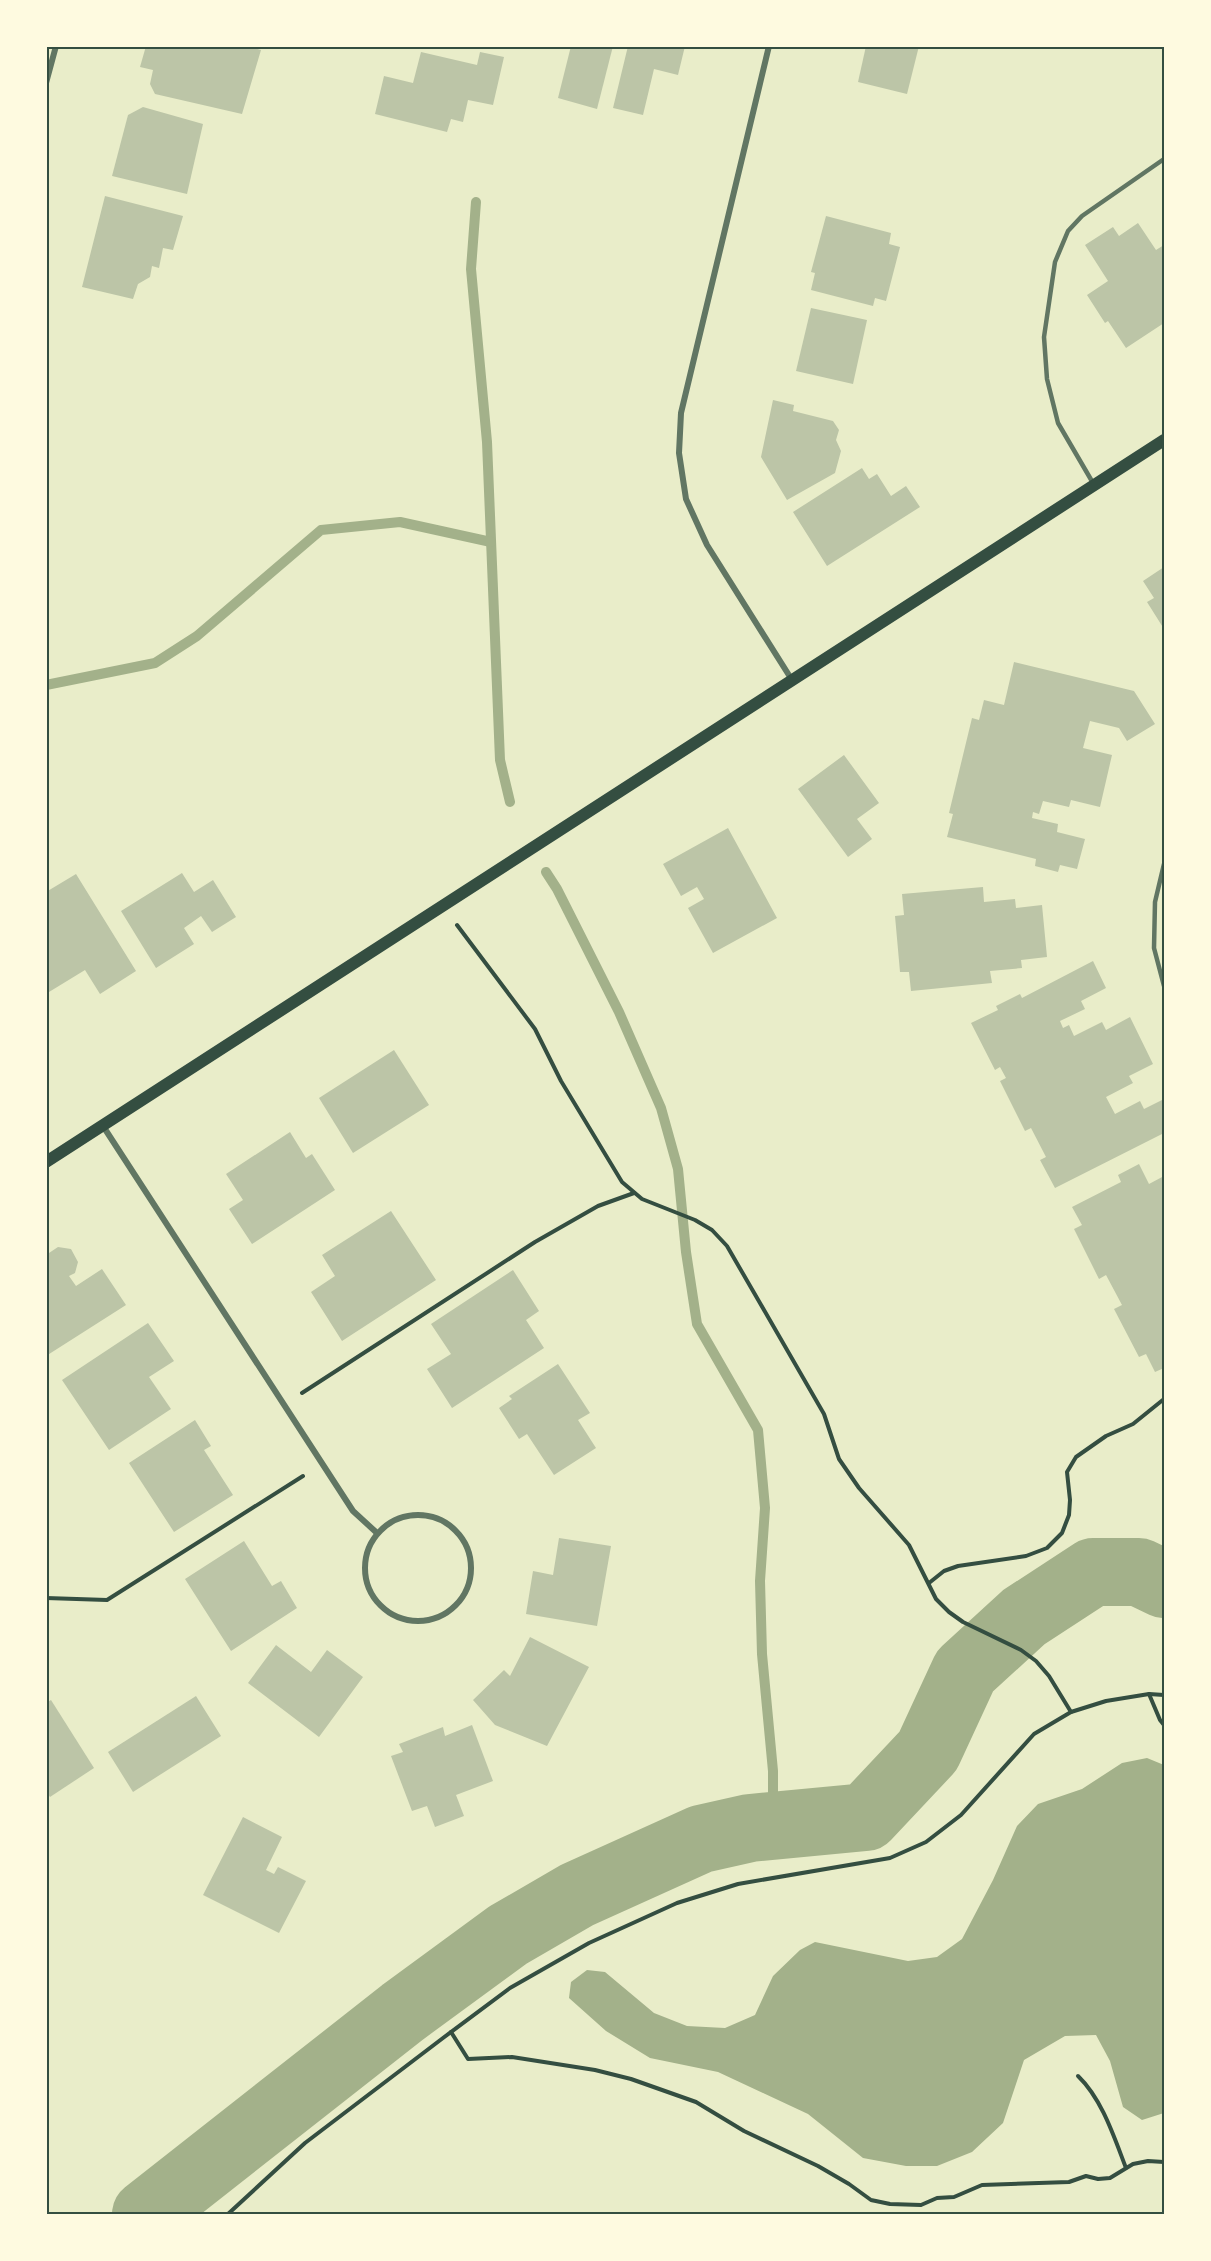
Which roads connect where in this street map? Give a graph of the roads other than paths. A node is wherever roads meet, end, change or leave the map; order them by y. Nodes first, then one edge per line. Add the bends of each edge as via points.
1 (56, 46) edge
2 (769, 46) edge
3 (46, 83) edge
4 (1164, 159) edge
5 (1164, 440) edge
6 (1095, 486) junction
7 (792, 681) junction
8 (1164, 864) edge
9 (1164, 986) edge
10 (103, 1126) junction
11 (46, 1162) edge
12 (376, 1533) junction

1 - 3 street
2 - 7 street via 681,412 679,453 686,499 706,545
4 - 6 lane via 1082,216 1068,231 1055,262 1044,337 1047,378 1058,423
5 - 6 main road
6 - 7 main road
7 - 10 main road
8 - 9 lane via 1155,902 1154,948
10 - 11 main road
10 - 12 street via 353,1511
12 - 12 street via 366,1552 364,1575 372,1596 387,1612 408,1621 430,1620 451,1611 465,1593 471,1572 468,1549 457,1530 438,1518 416,1514 394,1519

